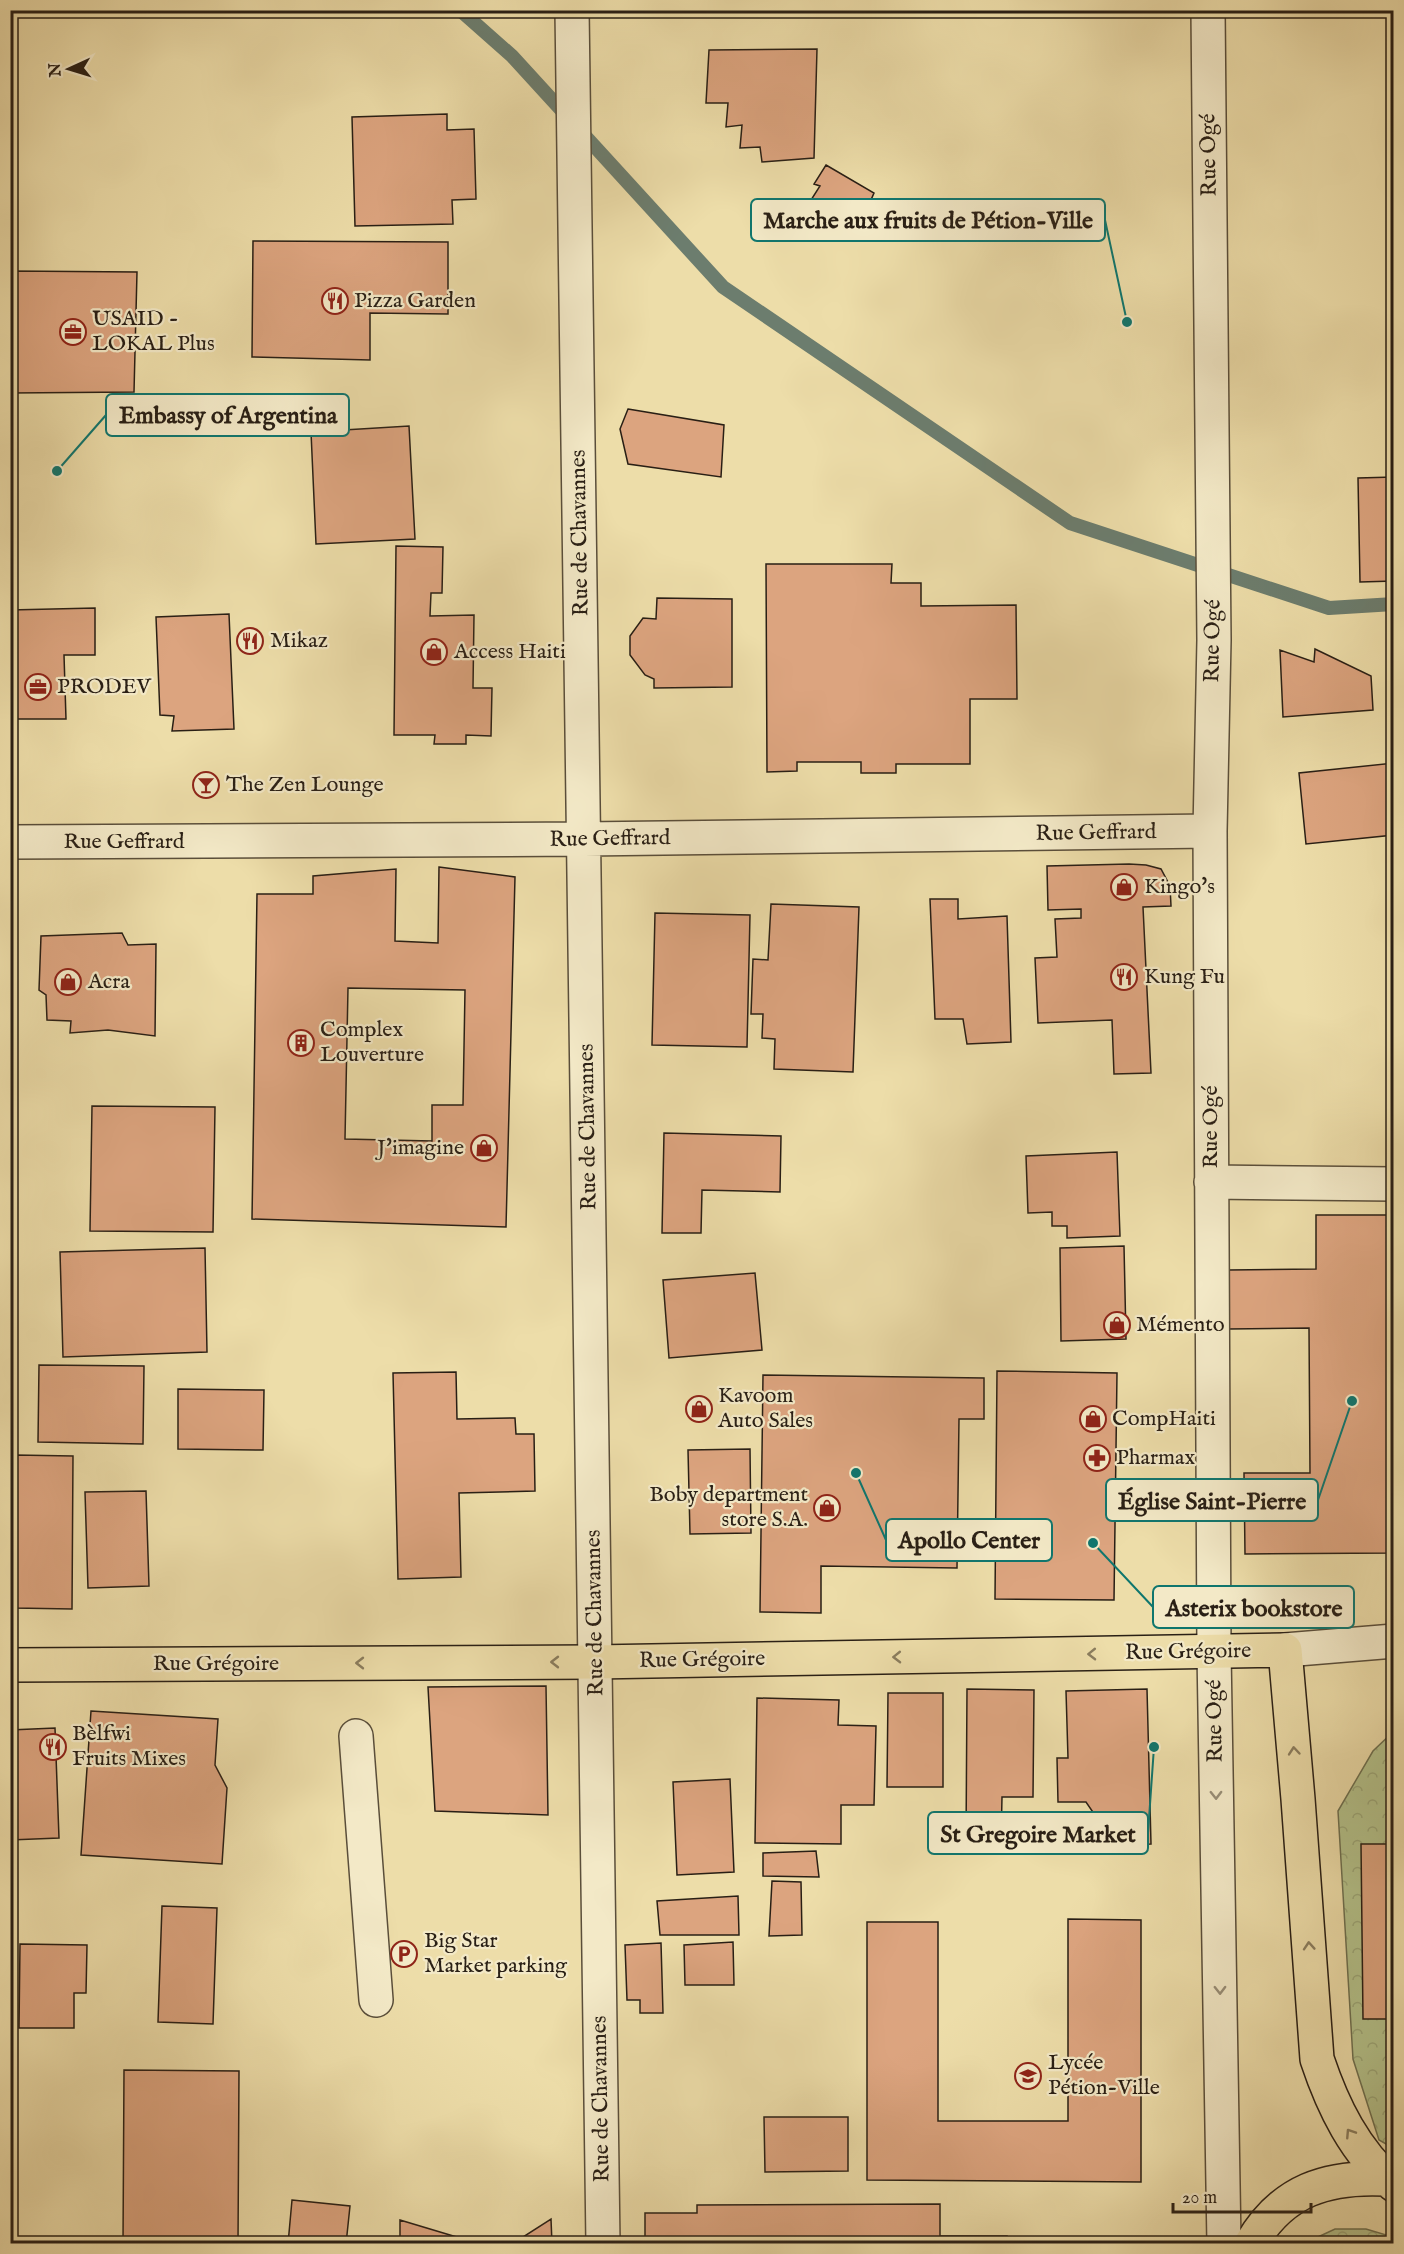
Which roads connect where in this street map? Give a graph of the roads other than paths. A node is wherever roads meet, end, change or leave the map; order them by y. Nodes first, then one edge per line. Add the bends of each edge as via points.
1 (572, 10) edge
2 (1208, 10) edge
3 (1210, 831) junction
4 (584, 840) junction
5 (10, 842) edge
6 (1211, 1182) junction
7 (1394, 1184) edge
8 (1394, 1641) edge
9 (1285, 1650) junction
10 (1214, 1652) junction
11 (595, 1662) junction
12 (10, 1665) edge
13 (356, 1736) dead end
14 (376, 2000) dead end
15 (1390, 2182) edge
16 (603, 2244) edge
17 (1224, 2244) edge
18 (1251, 2244) edge

1 - 4 street, Rue de Chavannes
2 - 3 street, Rue Ogé via 1214,640
3 - 4 street, Rue Geffrard
3 - 6 street, Rue Ogé
4 - 5 street, Rue Geffrard
4 - 11 street, Rue de Chavannes
6 - 7 street
6 - 10 street, Rue Ogé
8 - 9 street, Rue Grégoire
9 - 10 main road, Rue Grégoire
15 -> 9 main road via 1348,2131 1317,2059
10 -> 11 main road, Rue Grégoire
10 -> 17 street, Rue Ogé
11 -> 12 main road, Rue Grégoire
11 - 16 street, Rue de Chavannes
13 - 14 street
15 - 18 main road via 1361,2178 1325,2183 1298,2195 1277,2211

